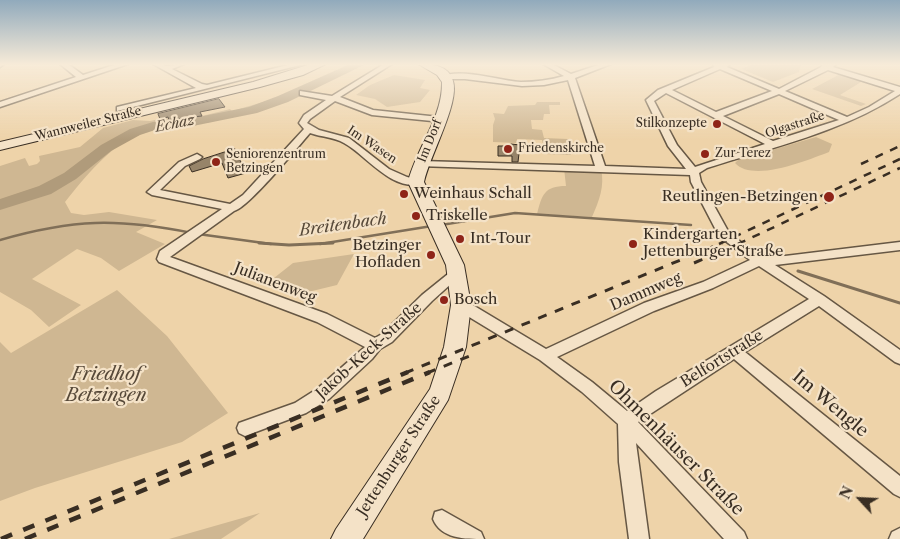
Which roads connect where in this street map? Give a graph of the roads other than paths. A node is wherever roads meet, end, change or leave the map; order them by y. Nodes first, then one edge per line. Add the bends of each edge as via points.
1 (49, 89) edge
2 (198, 89) edge
3 (239, 89) edge
4 (346, 89) edge
5 (448, 89) edge
6 (575, 89) edge
7 (776, 89) edge
8 (784, 89) edge
9 (666, 90) joint
10 (780, 91) junction
11 (900, 91) edge
12 (303, 93) dead end
13 (333, 98) junction
14 (0, 106) edge
15 (120, 109) dead end
16 (716, 115) junction
17 (439, 120) junction
18 (847, 120) junction
19 (309, 129) junction
20 (774, 145) junction
21 (0, 146) edge
22 (196, 157) dead end
23 (601, 169) junction
24 (694, 172) junction
25 (418, 173) junction
26 (234, 208) junction
27 (900, 246) edge
28 (759, 261) junction
29 (457, 272) junction
30 (820, 299) junction
31 (461, 305) junction
32 (375, 344) junction
33 (734, 351) junction
34 (545, 356) junction
35 (900, 358) edge
36 (626, 422) junction
37 (245, 428) dead end
38 (900, 488) edge
39 (442, 519) dead end
40 (346, 539) edge
41 (474, 539) edge
42 (639, 539) edge
43 (737, 539) edge

1 - 14 street
2 - 15 street
3 - 21 street, Wannweiler Straße
4 - 13 street
5 - 17 street, Im Dorf
6 - 23 street
7 - 10 street
8 - 10 street
9 - 16 street
9 - 24 street via 650,102 677,152
10 - 16 street
10 - 18 street
11 - 18 street, Olgastraße
12 - 13 street
13 - 17 street via 372,112
13 - 19 street via 304,120 304,126
16 - 20 street
17 - 25 street, Im Dorf
18 - 20 street, Olgastraße
19 - 25 street, Im Wasen via 348,142 395,175
19 - 26 street via 247,198
20 - 24 street, Olgastraße
22 - 26 street via 182,164 152,192
23 - 24 street, Im Wasen
23 - 25 street, Im Wasen
24 - 28 street via 718,225 732,241
25 - 29 street, Jettenburger Straße via 436,226
26 - 32 street, Julianenweg via 163,256 166,260 322,318
27 - 28 street
28 - 30 street
28 - 34 street, Dammweg via 640,311
29 - 31 street, Jettenburger Straße
29 - 32 street, Jakob-Keck-Straße via 387,338
30 - 33 street, Belfortstraße
30 - 35 street
31 - 34 street, Ohmenhäuser Straße
31 - 40 street, Jettenburger Straße via 452,360 440,393
32 - 37 street, Jakob-Keck-Straße via 355,367 314,400
33 - 36 street, Belfortstraße
33 - 38 street, Im Wengle
34 - 36 street, Ohmenhäuser Straße
36 - 42 street
36 - 43 street, Ohmenhäuser Straße
39 - 41 street

